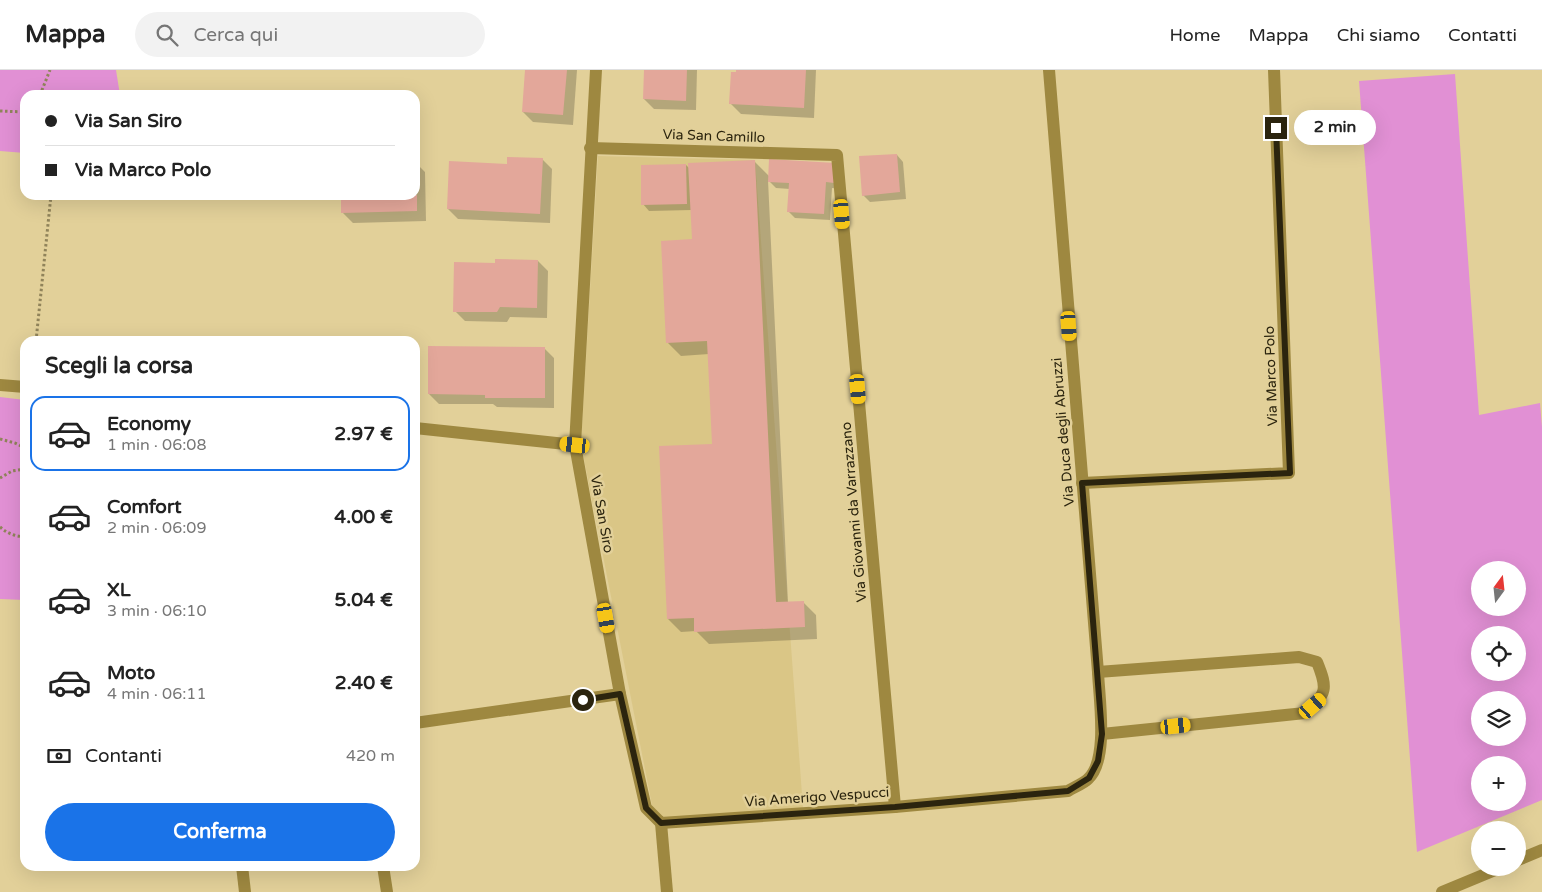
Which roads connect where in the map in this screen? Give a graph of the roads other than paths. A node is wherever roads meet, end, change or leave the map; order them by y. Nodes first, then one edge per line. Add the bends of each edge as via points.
1 (596, 70) edge
2 (1049, 70) edge
3 (1274, 70) edge
4 (590, 148) junction
5 (837, 155) joint
6 (0, 385) edge
7 (20, 387) edge
8 (420, 429) edge
9 (575, 445) junction
10 (1082, 483) junction
11 (1098, 672) junction
12 (620, 694) junction
13 (420, 723) edge
14 (1102, 734) junction
15 (1098, 761) joint
16 (895, 807) junction
17 (661, 823) junction
18 (1542, 850) edge
19 (1526, 857) edge
20 (243, 871) edge
21 (384, 871) edge
22 (1481, 876) edge
23 (245, 892) edge
24 (387, 892) edge
25 (667, 892) edge
26 (1442, 892) edge

1 - 4 street, Via San Siro
2 - 10 street, Via Duca degli Abruzzi
3 - 10 street, Via Marco Polo via 1290,473
4 - 5 street, Via San Camillo
4 - 9 street, Via San Siro
5 - 16 street, Via Giovanni da Varrazzano
6 - 7 street
8 - 9 street
9 - 12 street, Via San Siro
10 - 11 street, Via Duca degli Abruzzi
11 - 14 street, Via Duca degli Abruzzi
11 - 14 street via 1299,657 1317,662 1325,681 1321,700 1305,713
12 - 13 street
12 - 17 street via 646,808
14 - 15 street, Via Duca degli Abruzzi
15 - 16 street, Via Amerigo Vespucci via 1089,778 1068,791
16 - 17 street, Via Amerigo Vespucci
17 - 25 street
18 - 19 street
20 - 23 street
21 - 24 street
22 - 26 street

